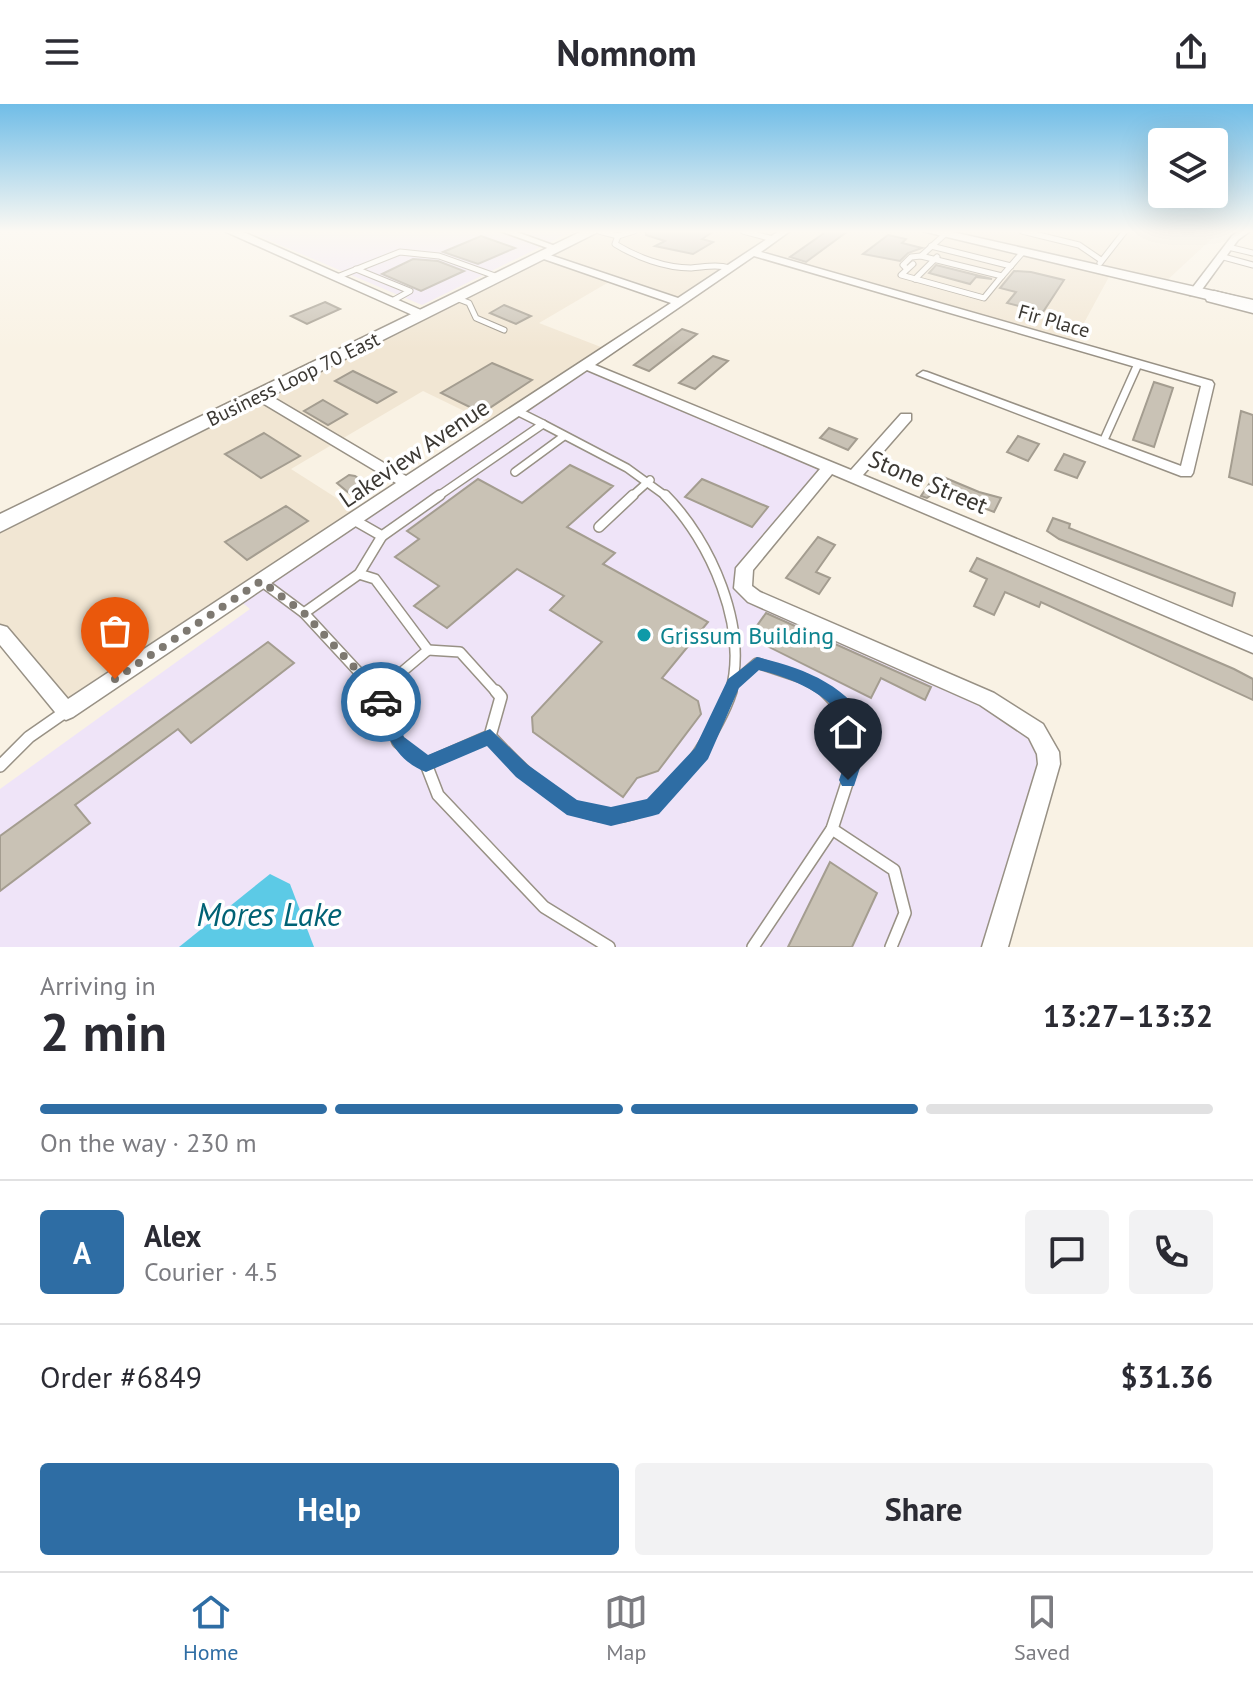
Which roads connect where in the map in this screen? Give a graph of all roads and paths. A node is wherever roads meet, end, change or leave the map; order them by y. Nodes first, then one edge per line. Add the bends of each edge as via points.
1 (321, 270) edge
2 (353, 270) edge
3 (359, 270) edge
4 (479, 270) edge
5 (511, 270) edge
6 (596, 270) edge
7 (727, 270) edge
8 (813, 270) edge
9 (906, 270) edge
10 (921, 270) edge
11 (996, 270) edge
12 (1007, 270) edge
13 (1114, 270) edge
14 (1211, 270) edge
15 (1002, 276) junction
16 (337, 277) junction
17 (498, 277) junction
18 (379, 279) junction
19 (915, 279) junction
20 (359, 287) junction
21 (1194, 293) junction
22 (1214, 297) joint
23 (456, 298) junction
24 (392, 301) junction
25 (680, 302) junction
26 (1252, 305) edge
27 (422, 314) junction
28 (504, 330) dead end
29 (1138, 364) junction
30 (585, 365) junction
31 (923, 375) dead end
32 (259, 395) junction
33 (517, 411) junction
34 (906, 417) dead end
35 (543, 424) junction
36 (564, 436) junction
37 (1103, 442) junction
38 (830, 467) junction
39 (515, 472) dead end
40 (853, 477) junction
41 (650, 480) junction
42 (408, 484) junction
43 (354, 520) junction
44 (0, 524) edge
45 (599, 527) dead end
46 (382, 536) junction
47 (359, 574) junction
48 (261, 581) junction
49 (304, 613) junction
50 (0, 632) edge
51 (1253, 645) edge
52 (428, 650) junction
53 (733, 684) junction
54 (377, 692) junction
55 (66, 711) junction
56 (490, 736) junction
57 (2, 760) edge
58 (426, 764) junction
59 (832, 829) junction
60 (609, 947) edge
61 (753, 947) edge
62 (891, 947) edge
63 (995, 947) edge

1 - 16 main road
2 - 16 lane
3 - 18 lane
4 - 17 lane
5 - 17 main road, Business Loop 70 East
6 - 25 street
7 - 25 street, Lakeview Avenue
8 - 29 street, Fir Place
9 - 19 lane via 901,275
10 - 19 lane
11 - 15 lane
12 - 15 lane
13 - 21 main road
14 - 21 street
15 - 19 lane via 984,298
16 - 20 main road
17 - 23 main road, Business Loop 70 East
18 - 20 lane
18 - 24 lane via 410,291
20 - 24 main road
21 - 22 main road
22 - 26 highway
23 - 27 main road, Business Loop 70 East
23 - 28 lane via 469,303 476,318
24 - 27 main road
25 - 30 street, Lakeview Avenue
27 - 32 main road, Business Loop 70 East
29 - 37 lane
29 - 37 street, Fir Place via 1208,384 1186,473
30 - 33 street, Lakeview Avenue
30 - 38 street, Stone Street
31 - 37 street
32 - 42 street
32 - 44 main road, Business Loop 70 East
33 - 35 lane
33 - 42 street, Lakeview Avenue
34 - 40 street
35 - 36 lane
35 - 46 lane
36 - 39 lane
36 - 41 lane
38 - 40 street, Stone Street
38 - 63 street via 745,568 743,588 987,699 1026,723 1043,741 1049,764
40 - 51 street, Stone Street
41 - 45 lane
41 - 53 lane via 697,531 714,571 731,628
42 - 43 street, Lakeview Avenue
43 - 46 lane
43 - 48 street, Lakeview Avenue
46 - 47 lane
47 - 49 lane
47 - 52 lane via 375,579
48 - 49 lane
48 - 55 street, Lakeview Avenue
49 - 54 lane
50 - 55 street
52 - 54 lane
52 - 56 lane via 460,652 501,697
53 - 56 lane via 701,753 652,807 611,817 573,808 522,771
53 - 59 lane via 757,663 802,675 846,706 864,731
54 - 58 lane via 398,742
55 - 57 lane
56 - 58 lane
58 - 60 lane via 438,795 544,907
59 - 61 lane
59 - 62 lane via 894,870 905,913

